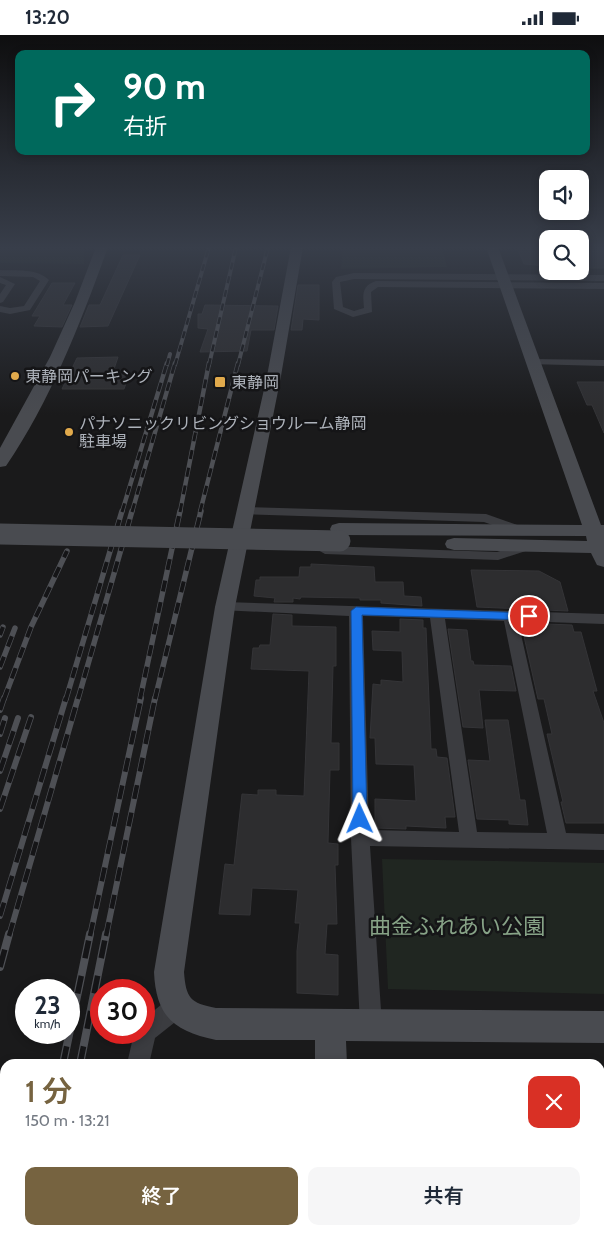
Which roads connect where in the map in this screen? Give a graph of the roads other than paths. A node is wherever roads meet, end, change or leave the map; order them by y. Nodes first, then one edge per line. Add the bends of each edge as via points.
1 (32, 303) edge
2 (80, 303) edge
3 (287, 303) edge
4 (338, 303) edge
5 (368, 303) edge
6 (512, 303) edge
7 (0, 309) edge
8 (533, 362) junction
9 (604, 363) edge
10 (0, 462) edge
11 (244, 511) junction
12 (0, 523) edge
13 (0, 535) edge
14 (340, 535) junction
15 (522, 538) junction
16 (601, 543) edge
17 (237, 549) junction
18 (225, 607) junction
19 (356, 611) junction
20 (437, 613) junction
21 (510, 616) junction
22 (604, 619) edge
23 (360, 838) junction
24 (469, 839) junction
25 (558, 841) junction
26 (604, 842) edge
27 (176, 1007) junction
28 (330, 1025) junction
29 (371, 1025) junction
30 (604, 1027) edge
31 (139, 1059) edge
32 (331, 1059) edge

1 - 7 street via 19,310
2 - 10 street via 20,429
3 - 11 street
4 - 5 street via 339,309 353,314 369,310
6 - 8 street
8 - 9 street
8 - 16 street
11 - 15 street via 486,518
11 - 17 street
12 - 14 street via 210,525
13 - 14 street, bridge
14 - 15 street
15 - 16 street
15 - 17 street via 498,556
17 - 18 street
18 - 19 street
18 - 27 street via 169,972 169,991
19 - 20 street
19 - 23 street
20 - 21 street
20 - 24 street
21 - 22 street
21 - 25 street
23 - 24 street
23 - 29 street
24 - 25 street
25 - 26 street
27 - 28 street via 188,1017 216,1024
27 - 31 street via 145,1033
28 - 29 street
28 - 32 street
29 - 30 street

